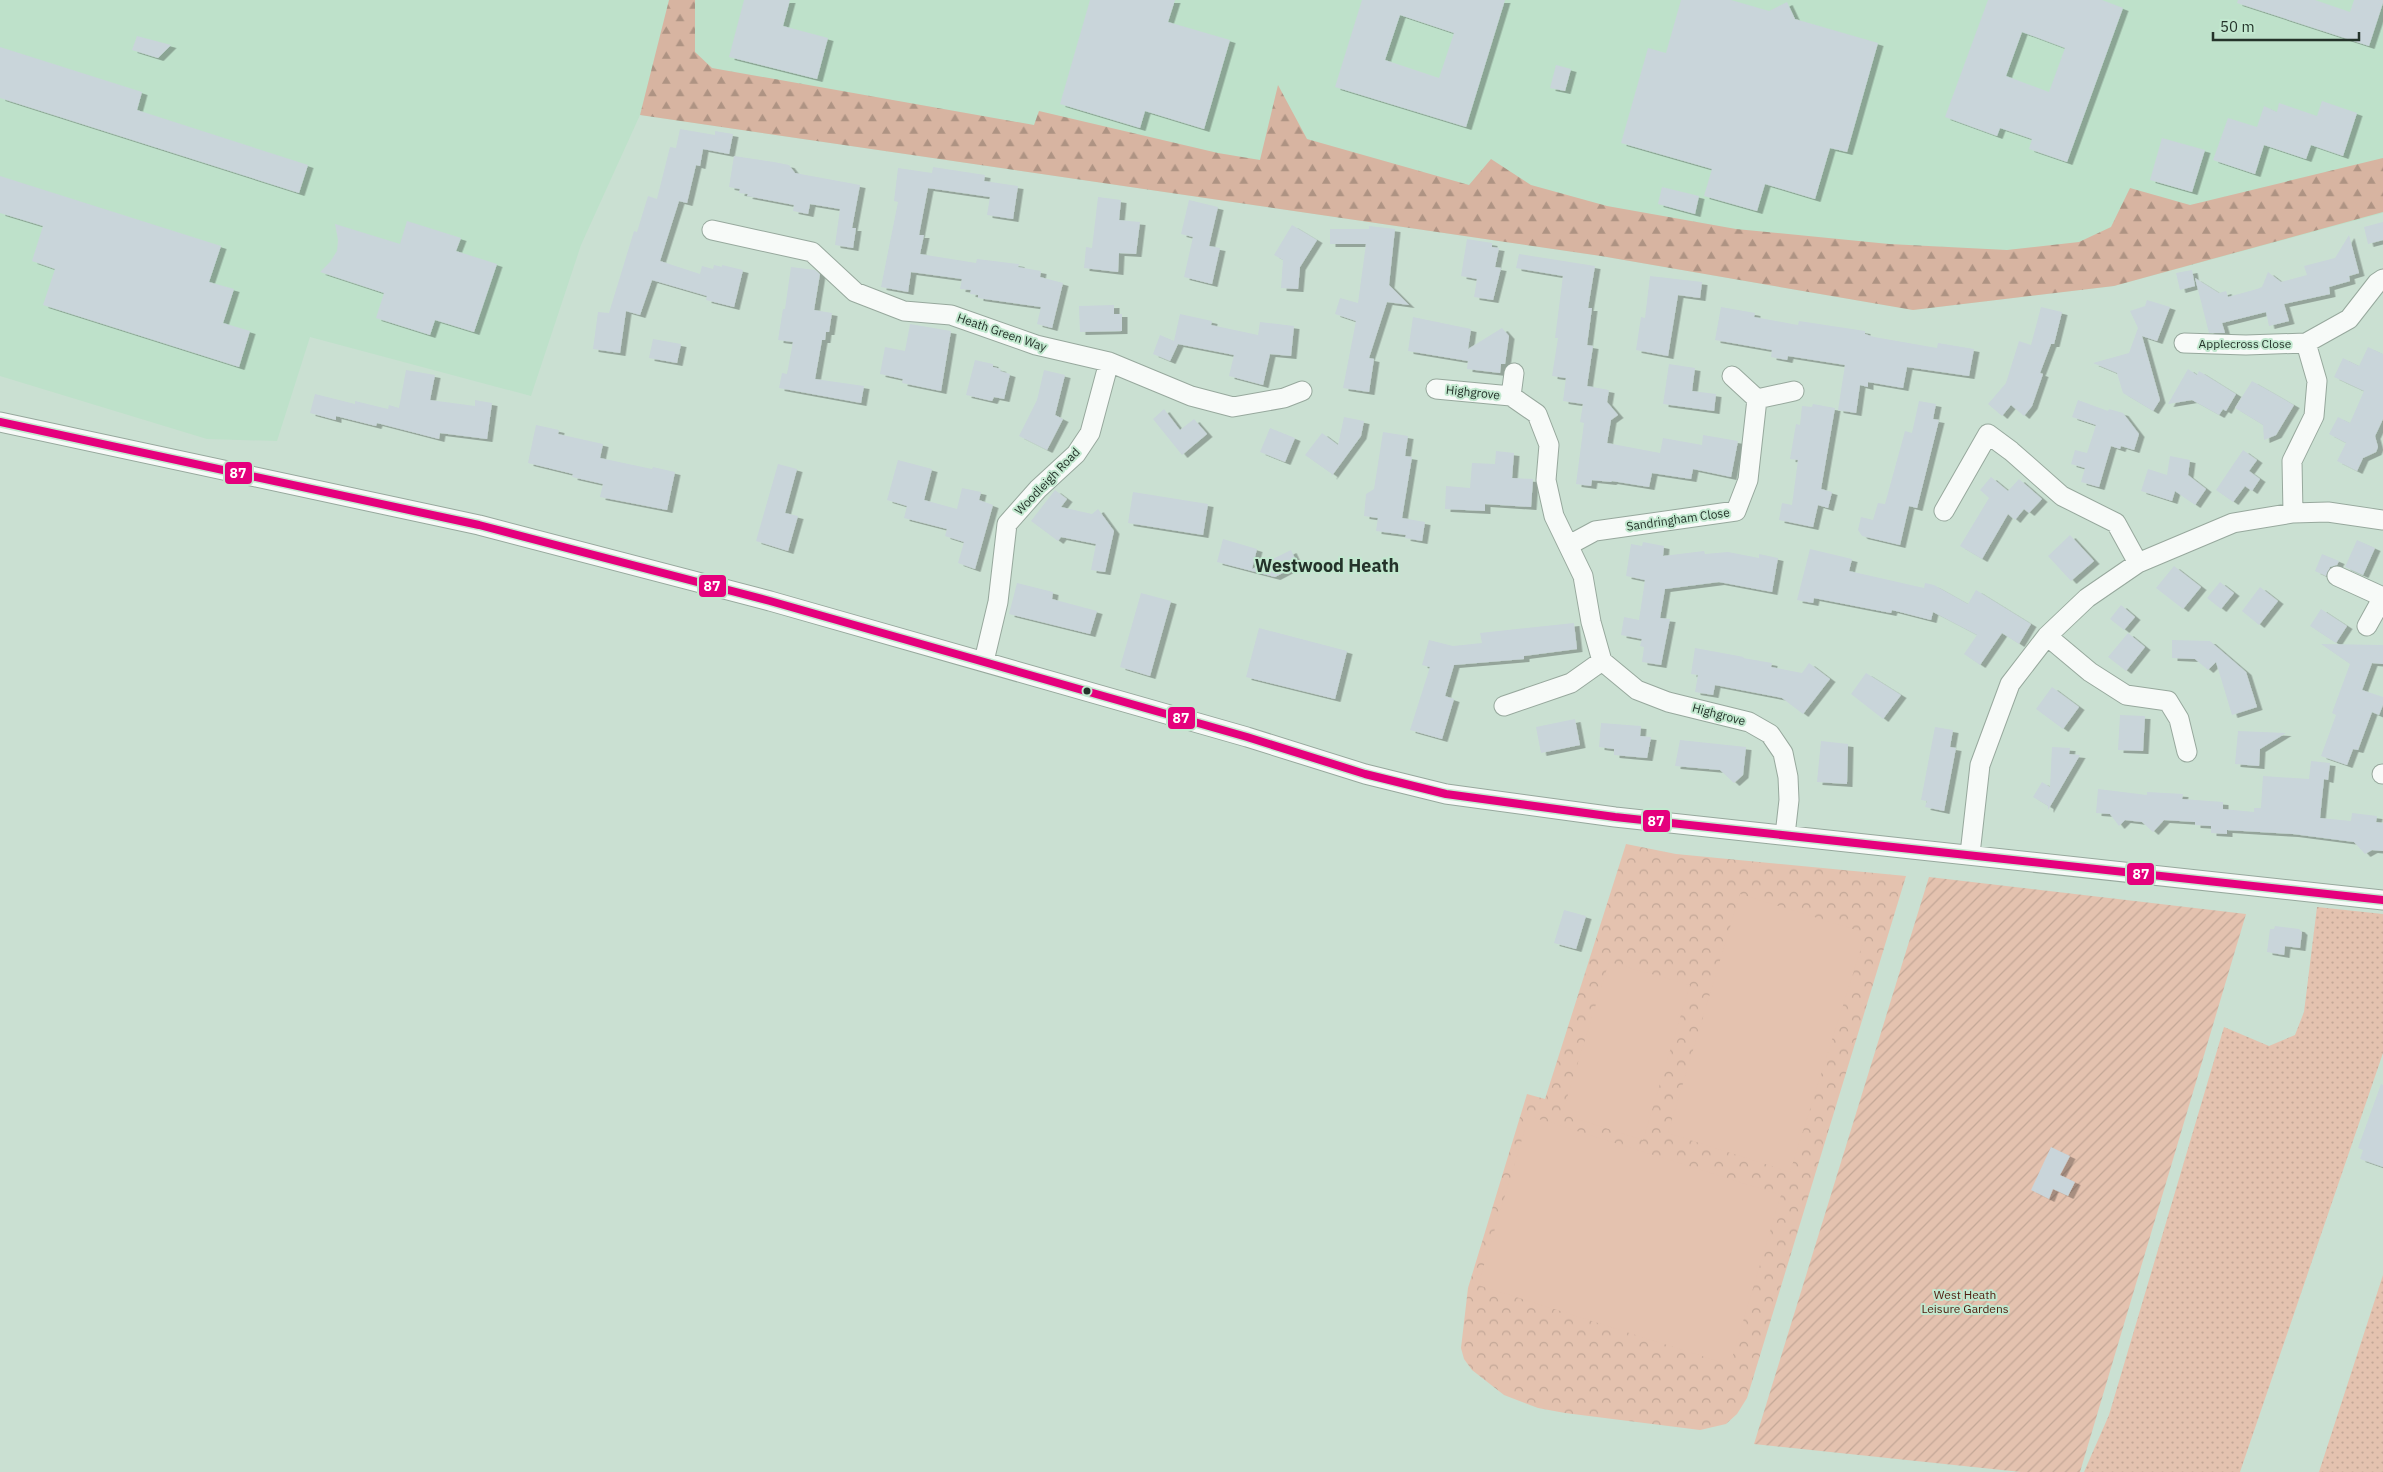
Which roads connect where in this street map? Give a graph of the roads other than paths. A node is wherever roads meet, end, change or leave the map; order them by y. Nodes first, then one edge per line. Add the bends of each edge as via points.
1 (712, 230) dead end
2 (2383, 279) edge
3 (2184, 343) dead end
4 (2306, 343) junction
5 (1109, 362) junction
6 (1514, 372) dead end
7 (1732, 376) dead end
8 (1436, 388) dead end
9 (1302, 391) dead end
10 (1794, 391) dead end
11 (1510, 396) junction
12 (1757, 399) junction
13 (0, 422) edge
14 (1944, 511) dead end
15 (2293, 513) junction
16 (2383, 520) edge
17 (1569, 545) junction
18 (2138, 563) junction
19 (2337, 576) dead end
20 (2383, 597) edge
21 (2367, 626) dead end
22 (2047, 636) junction
23 (1602, 661) junction
24 (984, 662) junction
25 (1504, 706) dead end
26 (2187, 752) dead end
27 (1785, 835) junction
28 (1970, 854) junction
29 (2383, 900) edge

1 - 5 street, Heath Green Way via 812,252 855,292 904,311 951,314 1036,346
2 - 4 street, Applecross Close via 2377,282 2349,319
3 - 4 street, Applecross Close via 2246,346
4 - 15 street, Applecross Close via 2317,381 2314,416 2292,461
5 - 9 street, Heath Green Way via 1191,396 1233,408
5 - 24 street, Woodleigh Road via 1090,433 1076,454 1007,524 998,602
6 - 11 street, Highgrove
7 - 12 street
8 - 11 street, Highgrove
10 - 12 street
11 - 17 street, Highgrove via 1537,414 1549,445 1546,480 1554,516
12 - 17 street, Sandringham Close via 1748,480 1736,511 1595,531
13 - 24 street via 478,525 761,599
14 - 18 street via 1988,434 2062,496 2116,522
15 - 16 street via 2328,512
15 - 18 street via 2233,522
17 - 23 street, Highgrove via 1583,576 1590,622
18 - 22 street via 2087,598
19 - 20 street
20 - 21 street
22 - 26 street via 2090,672 2126,695 2168,701 2179,719
22 - 28 street via 2010,684 1980,765
23 - 25 street via 1571,683
23 - 27 street, Highgrove via 1637,690 1668,702 1749,722 1770,734 1784,753 1788,777
24 - 27 street via 1365,774 1446,794
27 - 28 street
28 - 29 street

